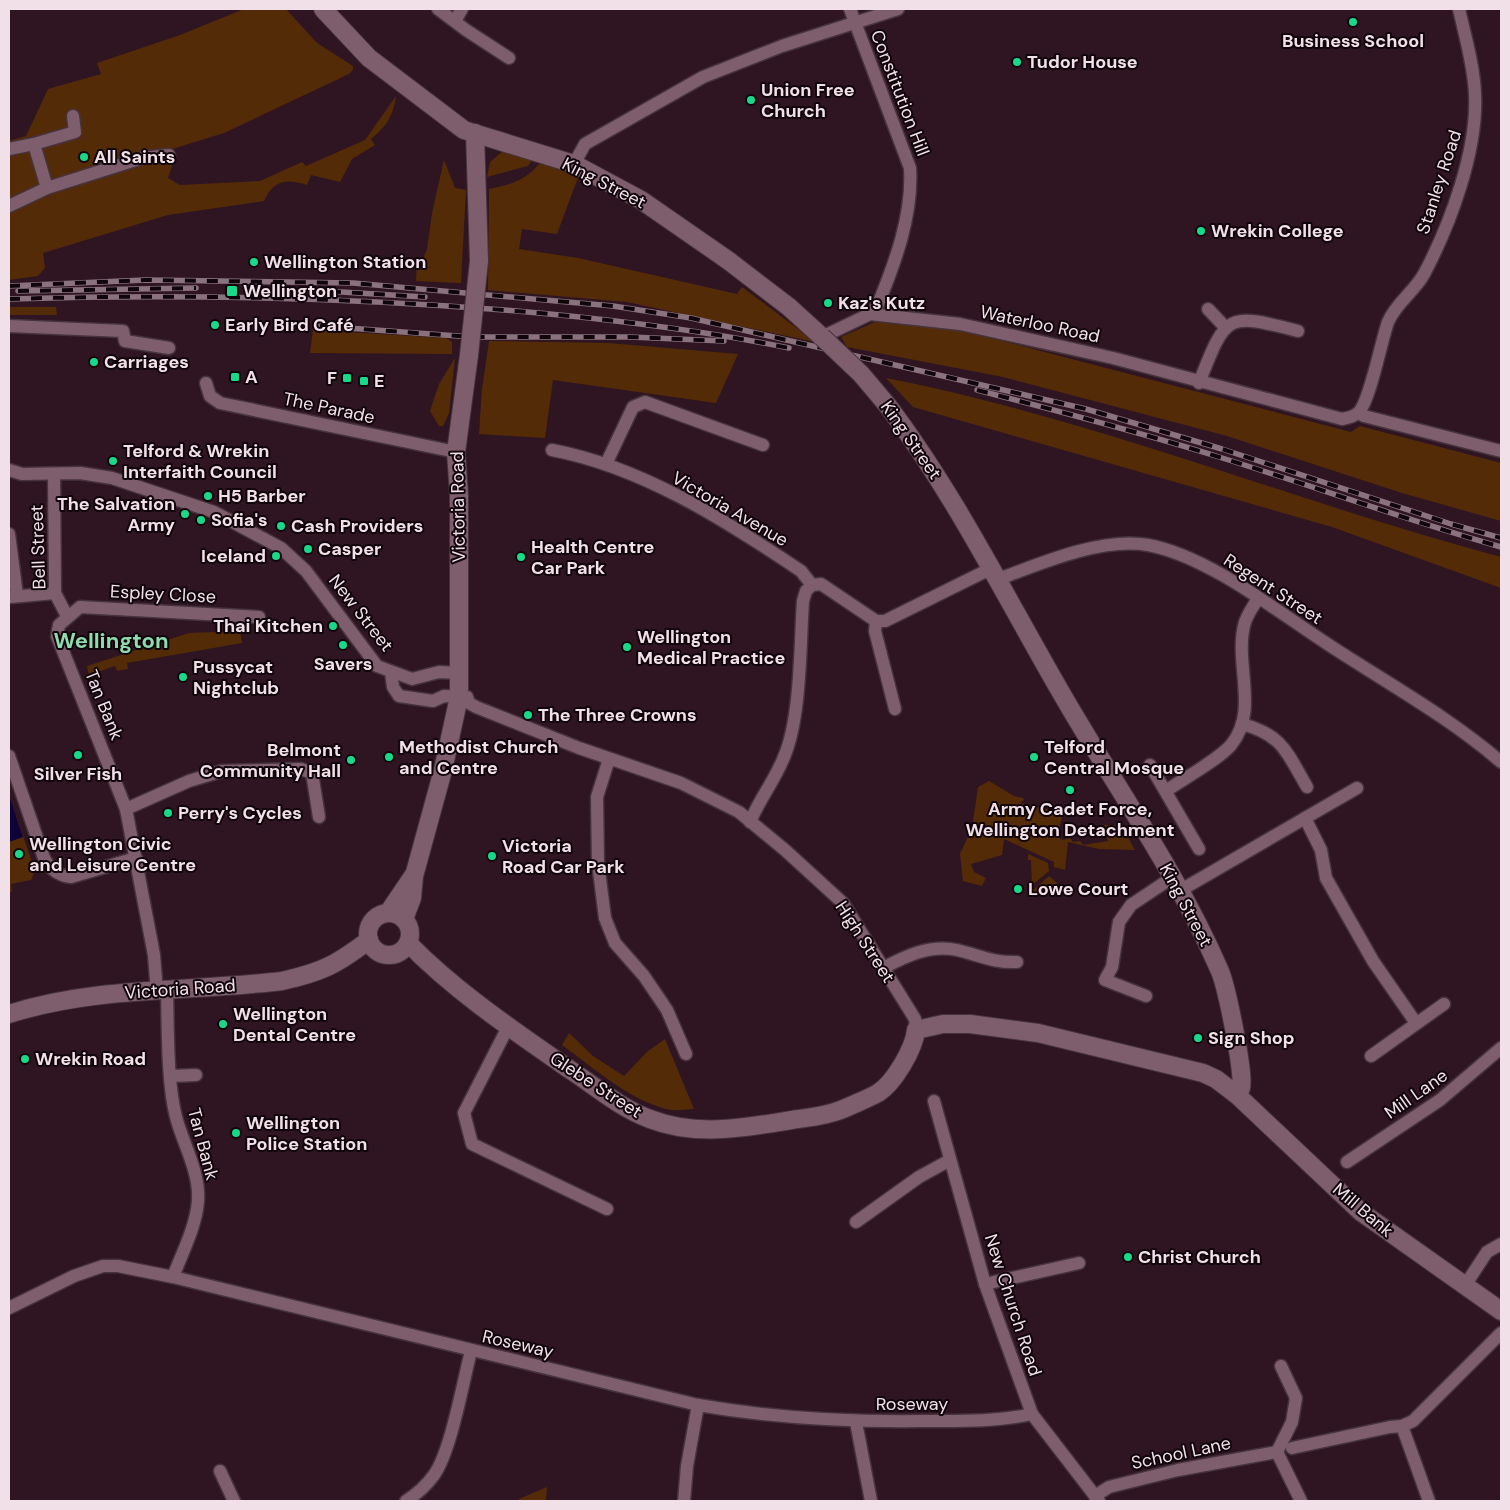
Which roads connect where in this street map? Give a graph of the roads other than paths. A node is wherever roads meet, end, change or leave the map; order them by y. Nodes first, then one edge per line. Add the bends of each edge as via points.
1 (323, 9) edge
2 (438, 9) edge
3 (462, 9) edge
4 (850, 9) edge
5 (898, 9) edge
6 (1459, 9) edge
7 (455, 21) junction
8 (855, 22) junction
9 (509, 58) dead end
10 (74, 116) dead end
11 (476, 133) junction
12 (34, 144) junction
13 (9, 149) edge
14 (170, 155) dead end
15 (574, 164) junction
16 (47, 188) junction
17 (9, 206) edge
18 (1208, 308) dead end
19 (870, 314) junction
20 (9, 326) edge
21 (1226, 328) junction
22 (1298, 331) dead end
23 (822, 337) junction
24 (169, 348) dead end
25 (206, 382) dead end
26 (1199, 382) junction
27 (1359, 413) junction
28 (763, 446) dead end
29 (552, 450) dead end
30 (1501, 451) edge
31 (456, 452) junction
32 (606, 464) junction
33 (9, 470) edge
34 (54, 474) junction
35 (9, 534) edge
36 (995, 574) junction
37 (812, 585) junction
38 (55, 593) junction
39 (13, 596) edge
40 (1258, 599) junction
41 (67, 616) junction
42 (259, 617) dead end
43 (876, 621) junction
44 (392, 672) junction
45 (459, 673) junction
46 (459, 697) junction
47 (895, 710) dead end
48 (1242, 724) junction
49 (9, 756) edge
50 (610, 759) junction
51 (1501, 762) edge
52 (1150, 765) dead end
53 (1307, 787) dead end
54 (1358, 788) dead end
55 (1166, 791) junction
56 (126, 809) junction
57 (319, 817) dead end
58 (1305, 818) junction
59 (750, 822) junction
60 (1199, 849) dead end
61 (136, 858) junction
62 (1177, 884) junction
63 (396, 916) junction
64 (372, 945) junction
65 (403, 948) junction
66 (1017, 962) dead end
67 (883, 968) junction
68 (162, 991) junction
69 (1146, 996) dead end
70 (1444, 1004) dead end
71 (9, 1014) edge
72 (1416, 1023) junction
73 (508, 1027) junction
74 (916, 1030) junction
75 (1501, 1048) edge
76 (686, 1054) dead end
77 (1371, 1056) dead end
78 (196, 1075) dead end
79 (171, 1076) junction
80 (1237, 1095) junction
81 (934, 1101) dead end
82 (950, 1160) junction
83 (1347, 1162) dead end
84 (607, 1209) dead end
85 (856, 1222) dead end
86 (1501, 1244) edge
87 (1079, 1263) dead end
88 (173, 1277) junction
89 (985, 1284) junction
90 (1464, 1287) junction
91 (9, 1308) edge
92 (1501, 1311) edge
93 (1501, 1333) edge
94 (471, 1351) junction
95 (1281, 1366) dead end
96 (698, 1405) junction
97 (1032, 1414) junction
98 (856, 1422) junction
99 (1402, 1426) junction
100 (1292, 1448) dead end
101 (1277, 1452) junction
102 (220, 1471) dead end
103 (1097, 1498) edge
104 (234, 1501) edge
105 (406, 1501) edge
106 (684, 1501) edge
107 (871, 1501) edge
108 (1301, 1501) edge
109 (1429, 1501) edge

1 - 11 street, King Street via 369,58 456,125
2 - 7 street
3 - 7 street
4 - 8 street
5 - 8 street
6 - 27 street, Stanley Road via 1475,93 1475,129 1454,203 1428,267 1392,314
7 - 9 street
8 - 15 street, Constitution Hill via 702,77 585,144
8 - 19 street, Constitution Hill via 910,168 911,184 908,217 878,304
10 - 12 street via 75,132
11 - 15 street, King Street
11 - 31 street, Victoria Road, bridge via 479,261
12 - 13 street
12 - 16 street
14 - 16 street via 142,158
15 - 23 street, King Street via 641,200 729,260
16 - 17 street
18 - 21 street
19 - 23 street
19 - 26 street, Waterloo Road via 960,324 1113,358
20 - 24 street via 123,331 125,341
21 - 22 street via 1247,319
21 - 26 street via 1218,338
23 - 36 street, King Street, bridge via 861,374 888,406 950,497
25 - 31 street, The Parade via 210,396 220,403
26 - 27 street, Waterloo Road via 1342,419
27 - 30 street
28 - 32 street via 645,402 633,407
29 - 32 street, Victoria Avenue
31 - 45 street, Victoria Road
32 - 37 street, Victoria Avenue via 716,518 801,570
33 - 34 street, New Street via 22,474
34 - 38 street, Bell Street
34 - 44 street, New Street via 80,473 112,478 183,501 214,512 281,548 306,571 377,666
35 - 39 street
36 - 40 street, Regent Street via 1084,550 1148,545 1198,562
36 - 43 street via 886,621
36 - 62 street, King Street via 1063,697
37 - 43 street, Victoria Avenue via 821,584
37 - 59 street via 803,601 793,727 785,756
38 - 39 street
38 - 41 street, Bell Street
40 - 48 street via 1248,614 1242,638 1245,709
40 - 51 street, Regent Street via 1433,712
41 - 42 street, Espley Close via 80,606
41 - 56 street, Tan Bank via 59,625 57,636
43 - 47 street via 875,631
44 - 45 street, New Street via 412,679 439,672
44 - 46 street via 393,687 399,696 433,701 444,696
45 - 46 street, Victoria Road
46 - 50 street, High Street via 467,697 469,704
46 - 63 street, Victoria Road via 414,876 412,898
48 - 53 street via 1262,730 1280,743
48 - 55 street via 1227,749
49 - 61 street via 44,858 54,871 71,876
50 - 59 street, High Street via 681,784 739,812
50 - 76 street via 597,797 598,863 605,918 615,943 644,976 667,1010
52 - 55 street
54 - 58 street
55 - 60 street
56 - 57 street via 189,781 222,771 301,769 312,773
56 - 61 street, Tan Bank
58 - 62 street
58 - 72 street via 1321,850 1326,878 1374,961
59 - 67 street, High Street via 843,902
61 - 68 street, Tan Bank
62 - 69 street via 1131,905 1119,922 1112,967 1105,980
62 - 80 street, King Street via 1220,971 1228,997 1240,1072 1241,1088
63 - 64 street via 382,914 372,921 367,933
63 - 65 street, Victoria Road via 410,931
64 - 65 street, Victoria Road via 386,955
64 - 68 street, Victoria Road via 311,974 282,981
65 - 73 street, Glebe Street
66 - 67 street via 997,962 940,948 907,955
67 - 74 street, High Street via 915,1019
68 - 71 street, Victoria Road via 80,997
68 - 79 street, Tan Bank via 167,1010
70 - 72 street
72 - 77 street
73 - 74 street, Glebe Street via 616,1102 649,1119 710,1131 836,1113 879,1092 899,1071 915,1039
73 - 84 street via 464,1113 472,1144
74 - 80 street via 943,1024 970,1024 1038,1033 1203,1073
75 - 83 street, Mill Lane via 1440,1100
78 - 79 street
79 - 88 street, Tan Bank via 176,1116 194,1168 198,1198 193,1223
80 - 90 street, Mill Bank via 1361,1212
81 - 82 street, New Church Road
82 - 85 street
82 - 89 street, New Church Road
86 - 90 street via 1487,1252
87 - 89 street
88 - 91 street, Roseway via 103,1266 74,1276
88 - 94 street, Roseway
89 - 97 street, New Church Road
90 - 92 street, Mill Bank
93 - 99 street via 1413,1421
94 - 96 street, Roseway
94 - 105 street via 445,1454 435,1474
95 - 101 street via 1296,1398 1292,1422
96 - 98 street, Roseway
96 - 106 street
97 - 98 street, Roseway via 972,1421
97 - 103 street, New Church Road
98 - 107 street
99 - 100 street
99 - 109 street
101 - 103 street, School Lane via 1109,1487
101 - 108 street
102 - 104 street

